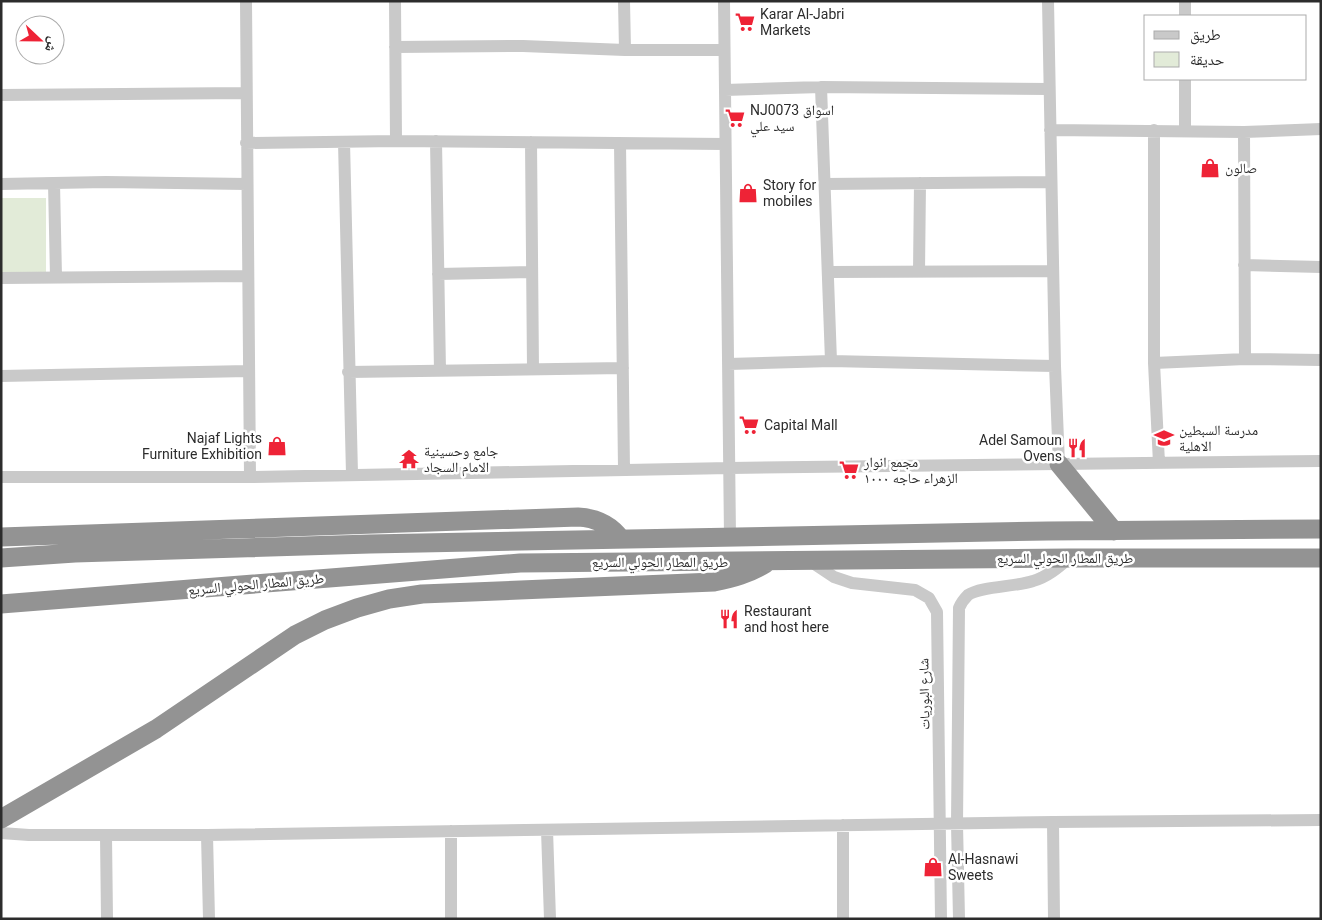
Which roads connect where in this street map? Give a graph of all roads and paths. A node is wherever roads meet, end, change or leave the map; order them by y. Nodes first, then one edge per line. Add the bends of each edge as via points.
1 (246, 1) edge
2 (395, 1) edge
3 (624, 1) edge
4 (724, 1) edge
5 (1048, 1) edge
6 (1185, 1) edge
7 (1185, 15) edge
8 (396, 47) junction
9 (625, 50) junction
10 (724, 50) junction
11 (1185, 80) edge
12 (821, 87) junction
13 (1050, 89) junction
14 (725, 90) junction
15 (246, 93) junction
16 (1, 95) edge
17 (1321, 129) edge
18 (1050, 130) junction
19 (1154, 130) junction
20 (1185, 131) junction
21 (1244, 132) junction
22 (396, 141) junction
23 (344, 142) junction
24 (436, 142) junction
25 (531, 142) junction
26 (246, 143) junction
27 (620, 143) junction
28 (725, 144) junction
29 (1051, 182) junction
30 (54, 183) junction
31 (920, 183) junction
32 (1, 184) edge
33 (247, 184) junction
34 (825, 184) junction
35 (1244, 265) junction
36 (1321, 267) edge
37 (1053, 271) junction
38 (532, 272) junction
39 (828, 272) junction
40 (919, 272) junction
41 (438, 274) junction
42 (247, 276) junction
43 (56, 277) junction
44 (1, 278) edge
45 (1244, 359) junction
46 (1321, 360) edge
47 (831, 361) junction
48 (1154, 363) junction
49 (728, 364) junction
50 (1055, 366) junction
51 (623, 368) junction
52 (534, 370) junction
53 (248, 371) junction
54 (440, 371) junction
55 (348, 372) junction
56 (1, 376) edge
57 (1321, 461) edge
58 (1159, 462) junction
59 (1059, 464) junction
60 (730, 468) junction
61 (624, 469) junction
62 (352, 474) junction
63 (250, 476) junction
64 (1, 477) edge
65 (1321, 529) edge
66 (1114, 531) junction
67 (1, 537) edge
68 (730, 537) junction
69 (621, 539) junction
70 (1, 558) edge
71 (1069, 558) junction
72 (1321, 558) edge
73 (810, 561) junction
74 (769, 562) junction
75 (1, 604) edge
76 (1, 819) edge
77 (1321, 820) edge
78 (1053, 822) junction
79 (940, 824) junction
80 (957, 824) junction
81 (843, 825) junction
82 (547, 830) junction
83 (451, 832) junction
84 (1, 833) edge
85 (207, 835) junction
86 (106, 836) junction
87 (107, 919) edge
88 (209, 919) edge
89 (451, 919) edge
90 (550, 919) edge
91 (843, 919) edge
92 (941, 919) edge
93 (959, 919) edge
94 (1054, 919) edge

1 - 15 street
2 - 8 street
3 - 9 street
4 - 10 street
5 - 13 street
6 - 7 street
8 - 9 street via 524,46
8 - 22 street
9 - 10 street
10 - 14 street
11 - 20 street
12 - 13 street
12 - 14 street
12 - 34 street
13 - 18 street
14 - 28 street
15 - 16 street
15 - 26 street
17 - 21 street
18 - 19 street
18 - 29 street
19 - 20 street
19 - 48 street
20 - 21 street
21 - 35 street
22 - 23 street
22 - 24 street
23 - 26 street
23 - 55 street
24 - 25 street
24 - 41 street
25 - 27 street
25 - 38 street
26 - 33 street
27 - 28 street
27 - 51 street
28 - 49 street
29 - 31 street
29 - 37 street
30 - 32 street
30 - 33 street
30 - 43 street
31 - 34 street
31 - 40 street
33 - 42 street
34 - 39 street
35 - 36 street
35 - 45 street
37 - 40 street
37 - 50 street
38 - 41 street
38 - 52 street
39 - 40 street
39 - 47 street
41 - 54 street
42 - 43 street
42 - 53 street
43 - 44 street
45 - 46 street
45 - 48 street
47 - 49 street
47 - 50 street
48 - 58 street
49 - 60 street
50 - 59 street
51 - 52 street
51 - 61 street
52 - 54 street
53 - 56 street
53 - 63 street
54 - 55 street
55 - 62 street
57 - 58 street
58 - 59 street
59 - 60 street
59 - 66 highway
60 - 61 street
60 - 68 street
61 - 62 street
62 - 63 street
63 - 64 street
65 - 66 highway, طريق المطار الحولي السريع
66 - 68 highway, طريق المطار الحولي السريع
67 - 69 highway via 578,517 602,522
68 - 69 highway, طريق المطار الحولي السريع
69 - 70 highway, طريق المطار الحولي السريع via 85,552
71 - 72 highway, طريق المطار الحولي السريع
71 - 73 highway, طريق المطار الحولي السريع
71 - 80 street via 1035,581 974,592 962,603 959,614
73 - 74 highway, طريق المطار الحولي السريع
73 - 79 street, شارع البوريات via 834,577 852,583 915,590 923,593 934,605 938,620
74 - 75 highway, طريق المطار الحولي السريع via 520,563
74 - 76 highway via 752,572 714,582 431,594 389,599 349,611 303,631 156,729
77 - 78 street
78 - 80 street
78 - 94 street
79 - 80 street
79 - 81 street
79 - 92 street, شارع البوريات
80 - 93 street
81 - 82 street
81 - 91 street
82 - 83 street
82 - 90 street
83 - 85 street
83 - 89 street
84 - 86 street
85 - 86 street
85 - 88 street
86 - 87 street

